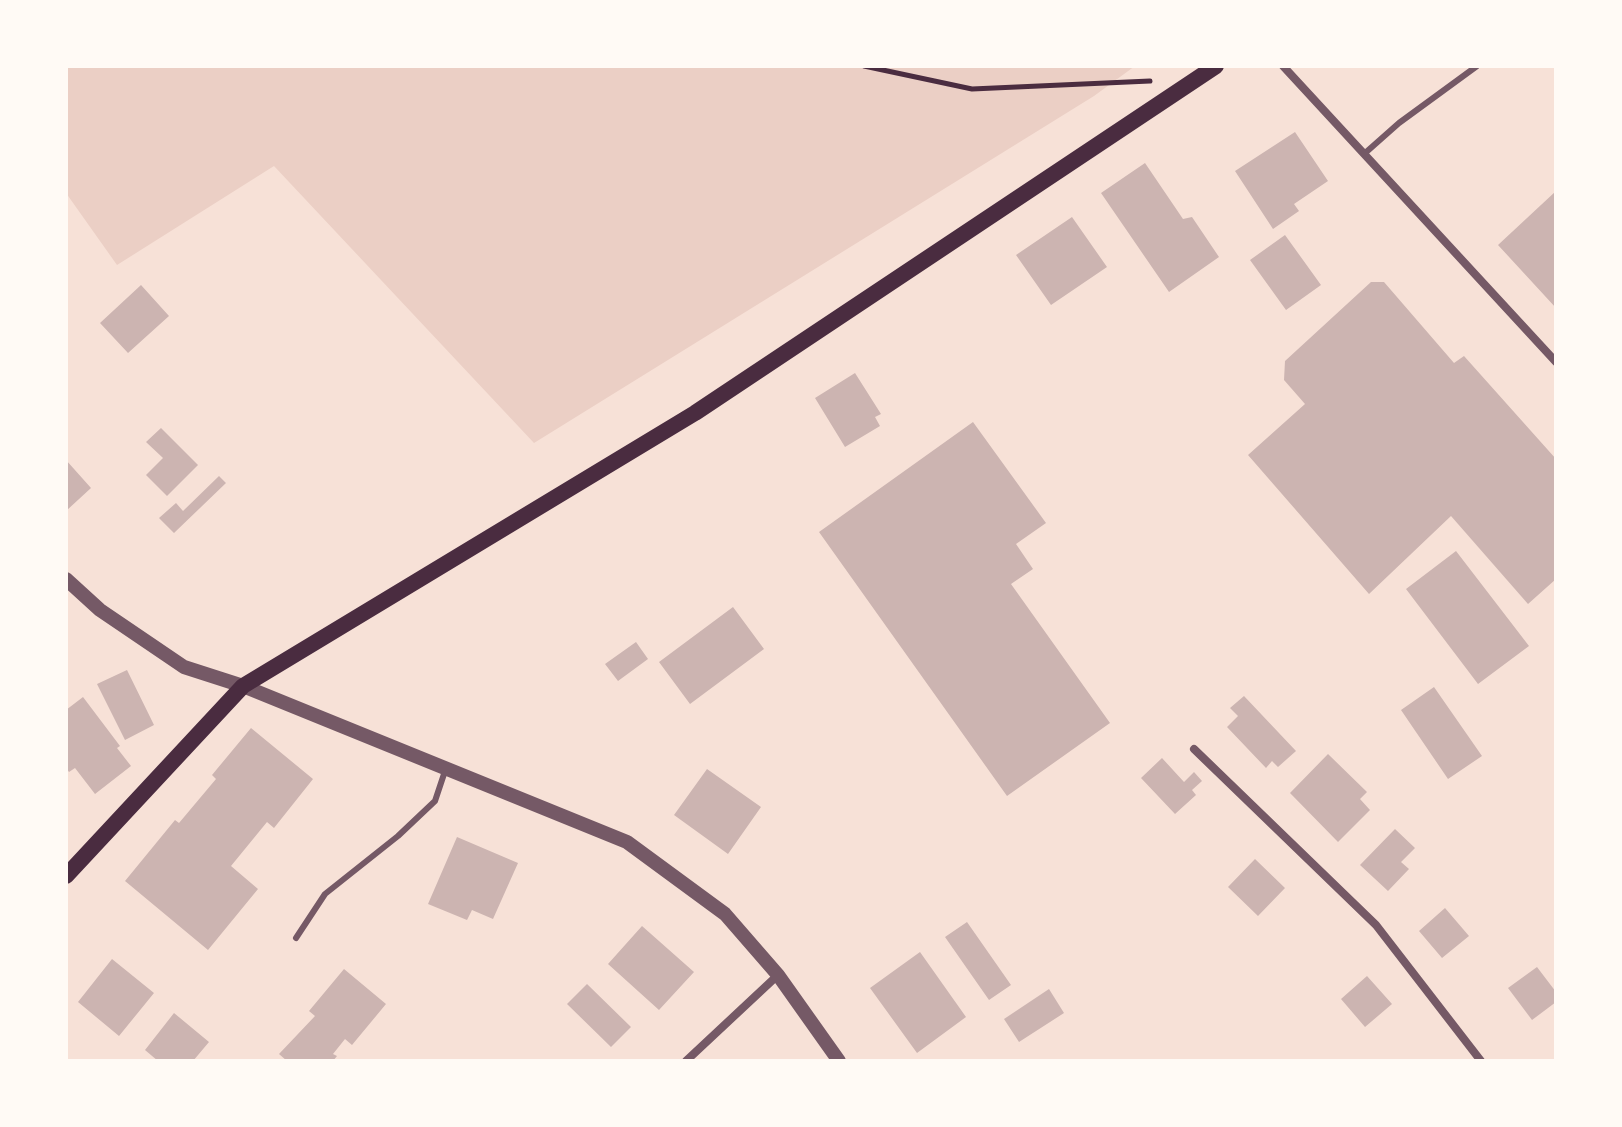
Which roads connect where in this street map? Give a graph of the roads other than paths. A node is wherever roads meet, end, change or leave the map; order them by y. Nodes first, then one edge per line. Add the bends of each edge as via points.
1 (1216, 66) edge
2 (1283, 66) edge
3 (1477, 66) edge
4 (1364, 154) junction
5 (1556, 362) edge
6 (66, 579) edge
7 (243, 686) junction
8 (1194, 749) dead end
9 (446, 768) junction
10 (66, 876) edge
11 (296, 938) dead end
12 (778, 975) junction
13 (686, 1061) edge
14 (839, 1061) edge
15 (1481, 1061) edge

1 - 7 main road via 695,413
2 - 4 street
3 - 4 lane
4 - 5 street
6 - 7 street via 100,610 184,667
7 - 9 street
7 - 10 main road
8 - 15 street via 1376,925
9 - 11 lane via 435,801 325,894
9 - 12 street via 627,842 725,914
12 - 13 street
12 - 14 street

